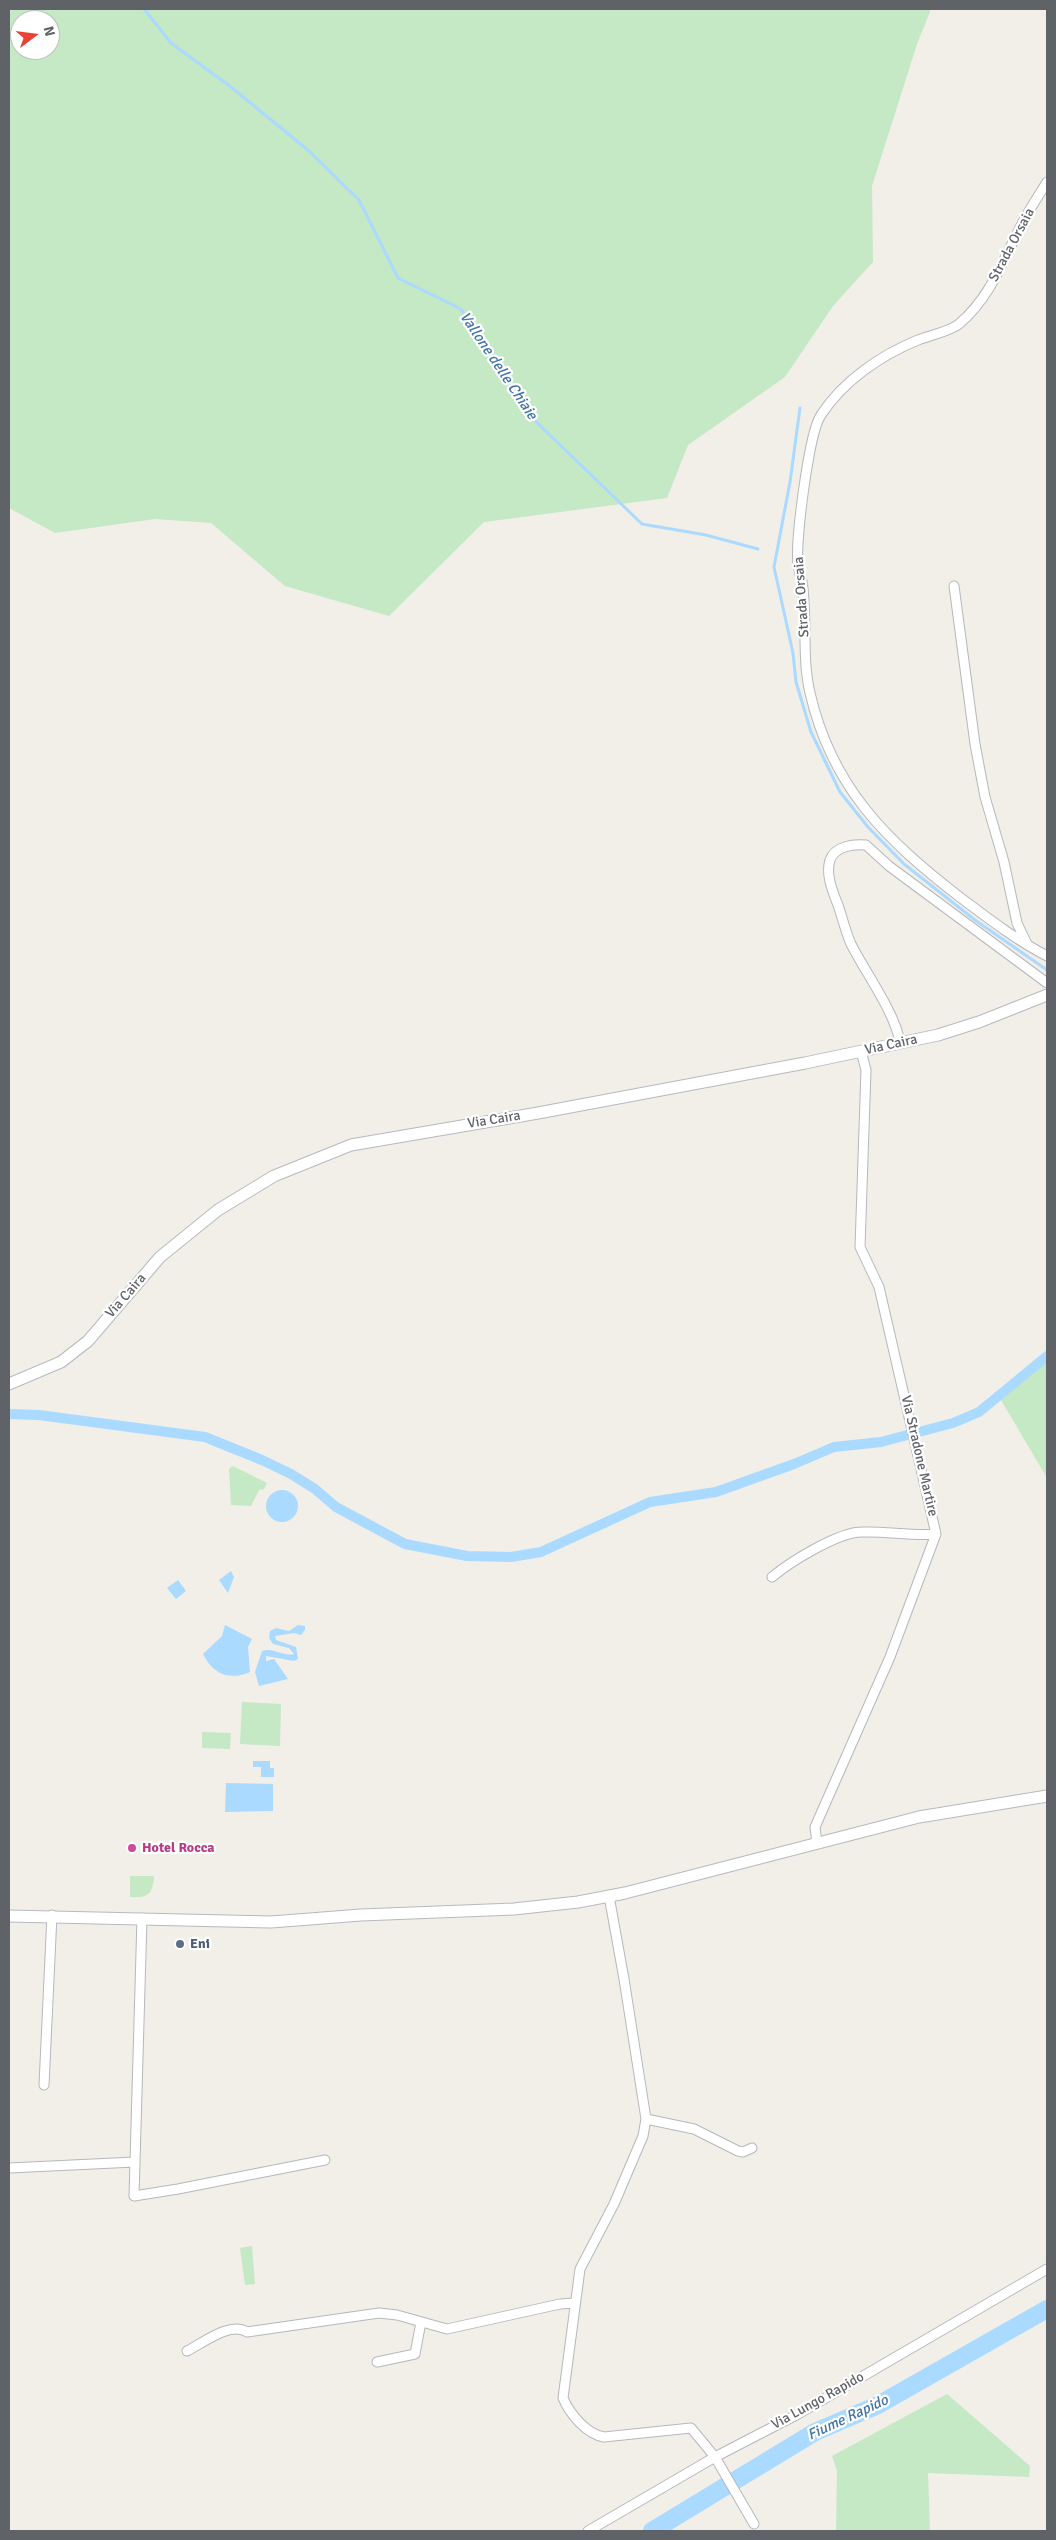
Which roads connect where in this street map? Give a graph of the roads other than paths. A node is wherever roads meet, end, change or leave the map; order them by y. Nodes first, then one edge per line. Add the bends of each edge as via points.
1 (1047, 182) edge
2 (954, 586) dead end
3 (1027, 944) junction
4 (1047, 956) edge
5 (1047, 983) edge
6 (1047, 995) edge
7 (900, 1043) junction
8 (861, 1051) junction
9 (9, 1384) edge
10 (936, 1534) junction
11 (772, 1578) dead end
12 (1047, 1796) edge
13 (817, 1843) junction
14 (609, 1896) junction
15 (52, 1915) junction
16 (9, 1916) edge
17 (142, 1918) junction
18 (44, 2085) dead end
19 (646, 2119) junction
20 (752, 2148) dead end
21 (325, 2160) dead end
22 (135, 2162) junction
23 (9, 2168) edge
24 (1047, 2269) edge
25 (574, 2303) junction
26 (421, 2322) junction
27 (187, 2352) dead end
28 (377, 2362) dead end
29 (717, 2459) junction
30 (754, 2524) dead end
31 (588, 2531) edge

1 - 3 street, Strada Orsaia via 1024,220 996,280 957,326 904,346 870,366 835,397 819,417 807,469 798,564 803,588 806,672 810,692 819,726 842,779 879,828 916,863
2 - 3 street via 985,798 1004,862 1017,923
3 - 4 street, Strada Orsaia
5 - 7 street via 889,866 866,845 846,847 830,859 828,871 834,897 850,942 895,1027
6 - 7 street, Via Caira via 979,1022
7 - 8 street, Via Caira
8 - 9 street, Via Caira via 351,1145 274,1176 218,1210 160,1257 88,1341 61,1362
8 - 10 street, Via Stradone Martire via 866,1070 860,1247 880,1287
10 - 11 street via 914,1536 860,1532 834,1540 789,1563
10 - 13 street, Via Stradone Martire via 890,1657 815,1827
12 - 13 street via 919,1816
13 - 14 street
14 - 17 street via 514,1909 294,1921
14 - 19 street
15 - 16 street
15 - 17 street
15 - 18 street
17 - 22 street
19 - 20 street via 694,2130 738,2151
19 - 25 street via 643,2136 614,2204 580,2269
21 - 22 street via 134,2196
22 - 23 street
24 - 29 street, Via Lungo Rapido
25 - 26 street via 456,2329
25 - 29 street via 563,2398 585,2428 604,2437 691,2428
26 - 27 street via 379,2313 247,2332 232,2328
26 - 28 street via 415,2354
29 - 30 street
29 - 31 street, Via Lungo Rapido

